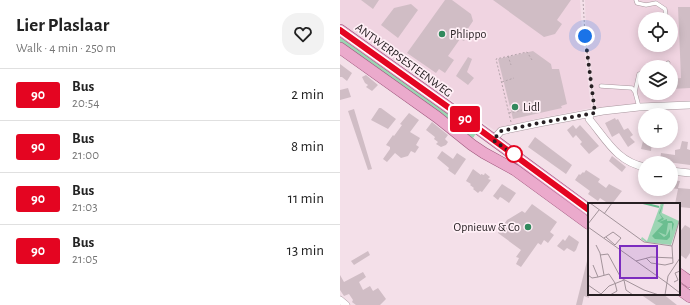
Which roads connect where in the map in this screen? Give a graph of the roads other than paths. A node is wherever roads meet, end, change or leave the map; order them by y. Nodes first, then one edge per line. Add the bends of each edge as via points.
1 (636, 0) edge
2 (657, 2) edge
3 (665, 12) edge
4 (340, 30) edge
5 (340, 48) edge
6 (638, 80) edge
7 (601, 86) dead end
8 (636, 92) junction
9 (690, 105) edge
10 (639, 107) junction
11 (593, 114) junction
12 (482, 132) junction
13 (493, 140) junction
14 (472, 145) junction
15 (638, 166) edge
16 (678, 172) edge
17 (690, 173) edge
18 (588, 209) edge
19 (588, 222) edge
20 (680, 275) edge
21 (690, 282) edge
22 (680, 290) edge
23 (690, 297) edge
24 (340, 300) edge
25 (346, 305) edge

1 - 2 lane via 637,3 646,5
2 - 3 lane
4 - 12 main road, ANTWERPSESTEENWEG
5 - 14 main road
6 - 8 lane
7 - 8 lane via 632,88
8 - 10 lane
9 - 10 street
10 - 11 street
11 - 13 street via 501,131
11 - 15 street via 589,119 620,156
12 - 13 main road, ANTWERPSESTEENWEG
12 - 14 main road via 486,137 485,143 480,146
13 - 18 main road, ANTWERPSESTEENWEG
14 - 19 main road via 515,170
16 - 17 street
20 - 21 main road
22 - 23 main road
24 - 25 street

